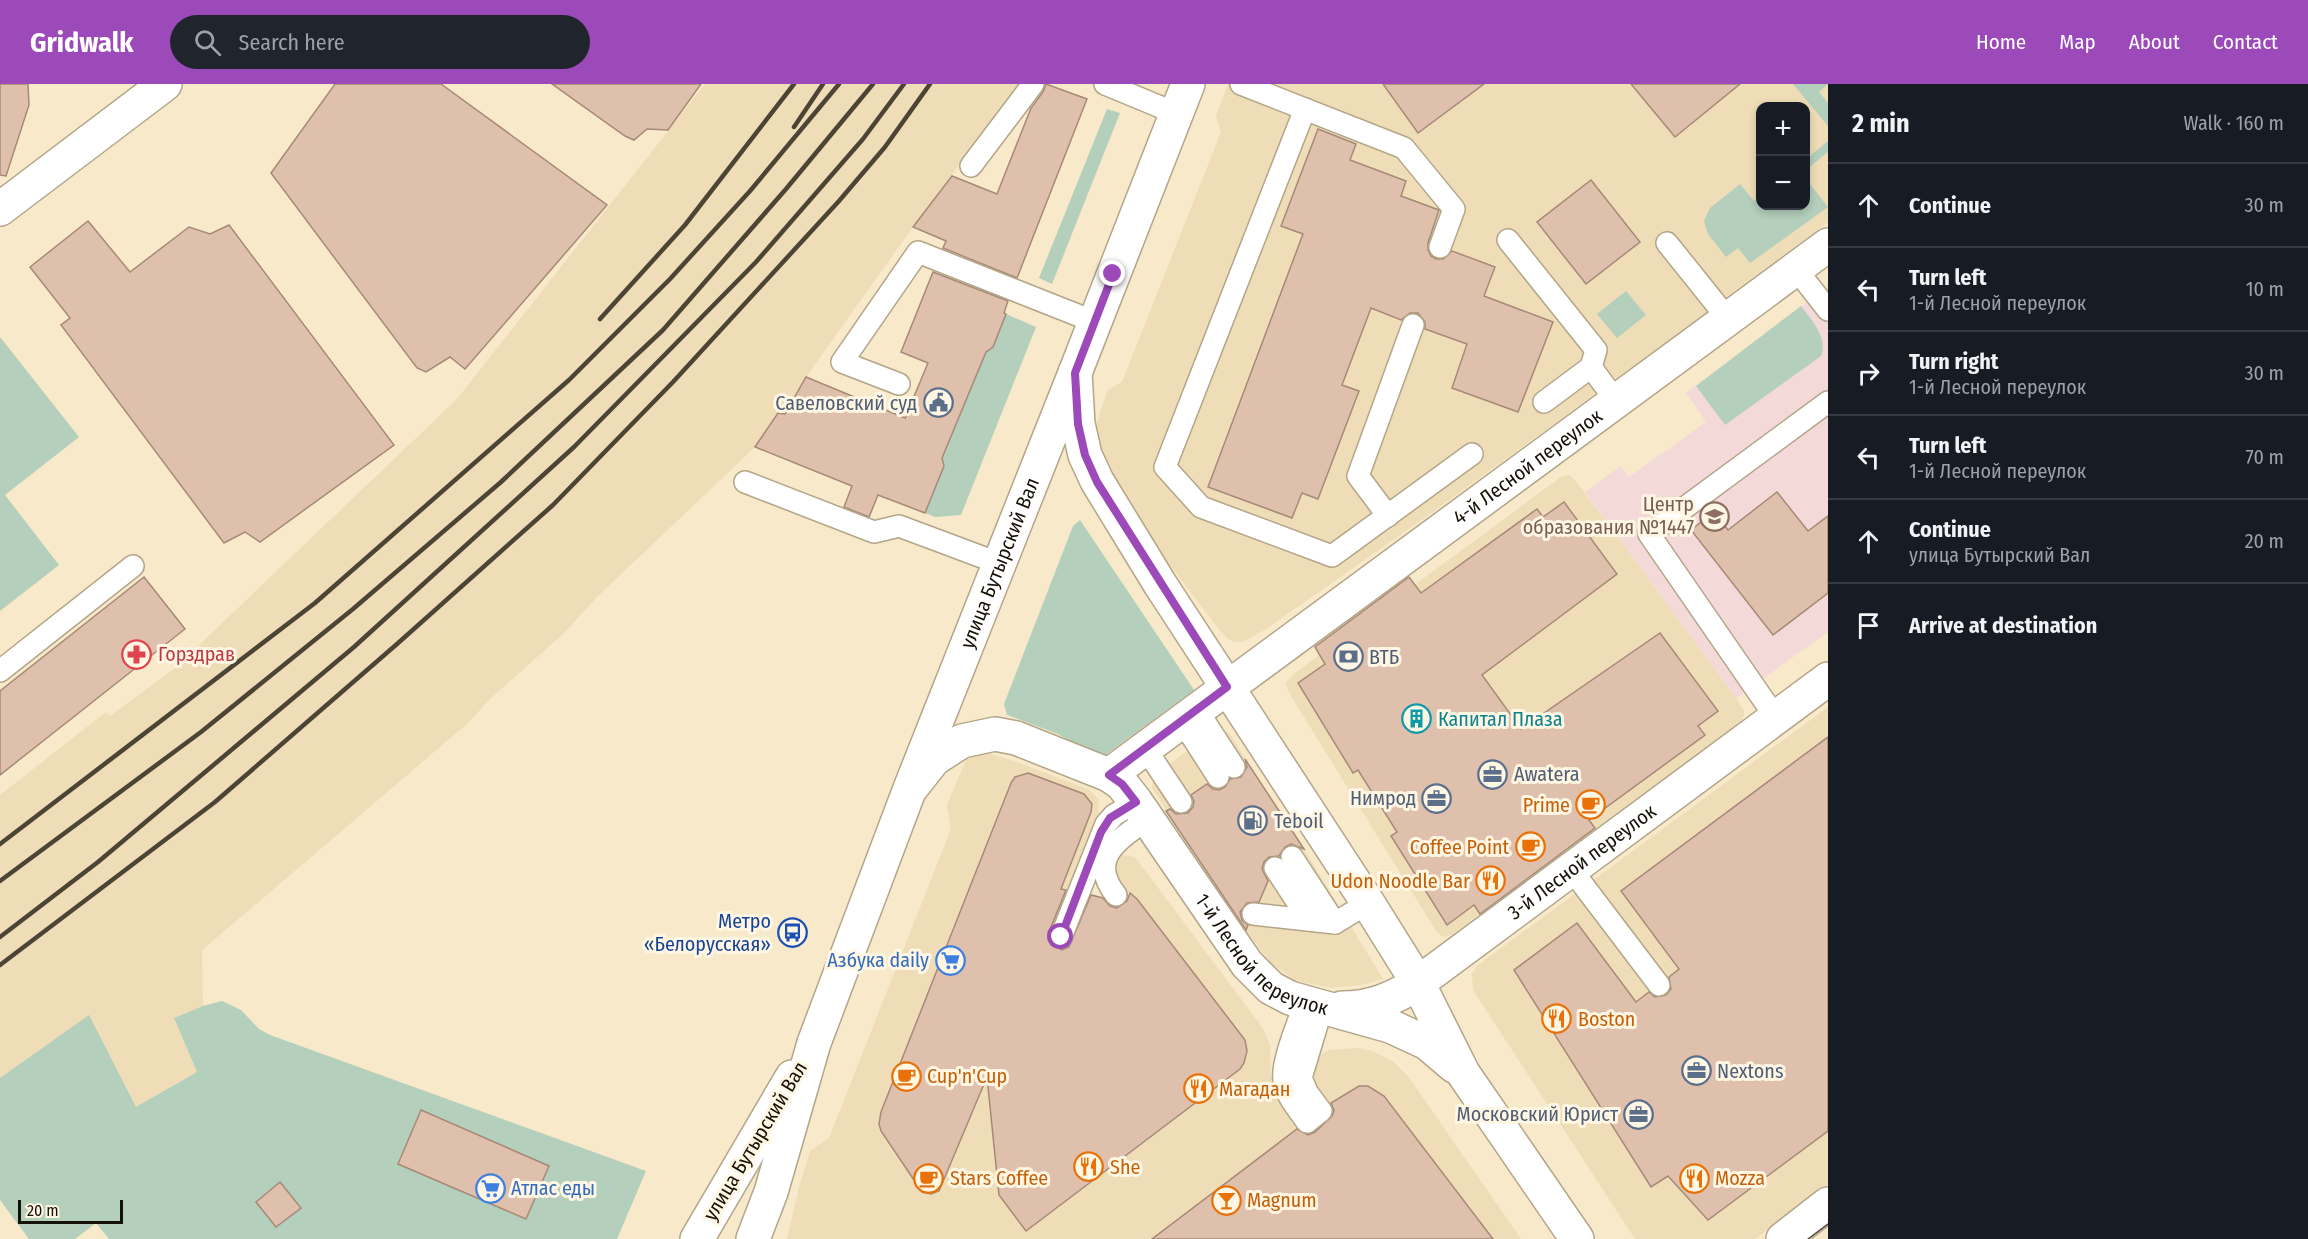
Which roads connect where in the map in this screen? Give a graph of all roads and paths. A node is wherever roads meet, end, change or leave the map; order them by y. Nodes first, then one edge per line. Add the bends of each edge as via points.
1 (165, 84) edge
2 (1032, 84) edge
3 (1105, 84) edge
4 (1241, 84) edge
5 (1181, 99) edge
6 (1305, 109) junction
7 (972, 166) dead end
8 (0, 209) edge
9 (1508, 240) dead end
10 (1667, 243) dead end
11 (1828, 245) edge
12 (1440, 247) dead end
13 (1796, 269) junction
14 (1828, 310) edge
15 (1728, 319) junction
16 (1095, 322) junction
17 (1413, 324) dead end
18 (1591, 367) junction
19 (1075, 373) junction
20 (899, 384) dead end
21 (1616, 401) junction
22 (1544, 402) dead end
23 (1828, 402) edge
24 (1472, 454) dead end
25 (745, 482) dead end
26 (1388, 516) junction
27 (998, 563) junction
28 (133, 566) dead end
29 (0, 671) edge
30 (1828, 679) edge
31 (1227, 687) junction
32 (1190, 716) junction
33 (1776, 718) junction
34 (1146, 748) junction
35 (1226, 772) dead end
36 (1109, 775) junction
37 (909, 791) junction
38 (1181, 802) dead end
39 (1142, 810) junction
40 (1571, 868) junction
41 (1084, 876) junction
42 (1368, 903) junction
43 (1253, 914) dead end
44 (1309, 920) junction
45 (1335, 923) junction
46 (1061, 937) dead end
47 (1418, 983) junction
48 (1659, 985) dead end
49 (1313, 1005) junction
50 (814, 1042) junction
51 (1463, 1073) junction
52 (1828, 1204) edge
53 (697, 1239) edge
54 (753, 1239) edge
55 (1577, 1239) edge
56 (1783, 1239) edge

1 - 8 street
2 - 7 lane
3 - 5 lane
4 - 6 lane
5 - 16 street, улица Бутырский Вал
6 - 12 lane via 1404,148 1454,209
6 - 26 lane via 1165,467 1201,507 1332,556
9 - 18 lane via 1596,350
10 - 15 lane
11 - 13 street, 4-й Лесной переулок
13 - 14 lane
13 - 15 street, 4-й Лесной переулок
15 - 21 street, 4-й Лесной переулок
16 - 19 street, улица Бутырский Вал
16 - 20 lane via 918,252 842,362
17 - 26 lane via 1358,476
18 - 21 lane
18 - 22 lane
19 - 27 street, улица Бутырский Вал
19 - 31 street, 1-й Лесной переулок via 1078,424 1097,482
21 - 31 street, 4-й Лесной переулок
23 - 33 lane via 1649,534
24 - 26 lane
25 - 27 lane via 874,532 899,526
27 - 37 street, улица Бутырский Вал
28 - 29 lane
30 - 33 street, 3-й Лесной переулок
31 - 32 street
31 - 42 street, 1-й Лесной переулок
32 - 34 street
32 - 35 lane
33 - 40 street, 3-й Лесной переулок
34 - 36 street
34 - 38 lane
36 - 37 street, 1-й Лесной переулок via 1016,738 995,734 962,741 934,759
36 - 39 street, 1-й Лесной переулок via 1122,784
37 - 50 street, улица Бутырский Вал
39 - 41 lane via 1110,818
39 - 41 lane via 1109,854 1104,871 1112,900
39 - 49 street, 1-й Лесной переулок via 1247,964 1271,988
40 - 47 street, 3-й Лесной переулок
40 - 48 lane
41 - 46 lane
42 - 45 lane
42 - 47 street, 1-й Лесной переулок
43 - 44 lane
44 - 45 lane
44 - 45 lane via 1284,862
47 - 49 street, 3-й Лесной переулок via 1381,1003 1347,1008
47 - 51 street, 1-й Лесной переулок
49 - 51 street, 1-й Лесной переулок via 1390,1026 1426,1043
50 - 53 street, улица Бутырский Вал
50 - 54 street, улица Бутырский Вал via 771,1192
51 - 55 street, 1-й Лесной переулок
52 - 56 street

